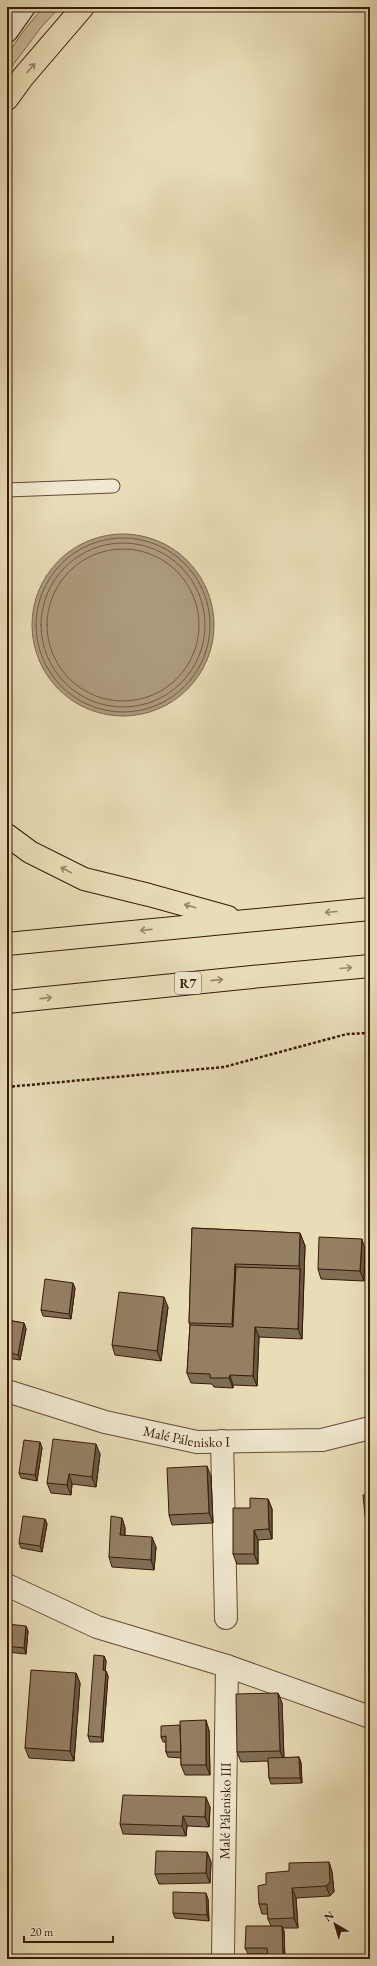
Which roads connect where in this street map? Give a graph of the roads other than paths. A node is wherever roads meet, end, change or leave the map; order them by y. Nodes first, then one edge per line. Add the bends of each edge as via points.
1 (24, 7) edge
2 (83, 7) edge
3 (7, 31) edge
4 (7, 99) edge
5 (113, 486) dead end
6 (7, 490) edge
7 (7, 835) edge
8 (370, 909) edge
9 (241, 920) junction
10 (7, 944) edge
11 (370, 966) edge
12 (7, 1002) edge
13 (7, 1391) edge
14 (370, 1428) edge
15 (222, 1441) junction
16 (7, 1585) edge
17 (226, 1618) dead end
18 (227, 1666) junction
19 (370, 1718) edge
20 (223, 1955) dead end

1 - 3 street
4 -> 2 highway
5 - 6 lane
9 -> 7 highway via 84,879 30,852
8 -> 9 highway
9 -> 10 highway
12 -> 11 highway, R7
13 - 15 street, Malé Pálenisko I via 105,1422 197,1442
14 - 15 street, Malé Pálenisko I via 322,1440
15 - 17 street
16 - 18 street via 97,1627
18 - 19 street
18 - 20 street, Malé Pálenisko III

